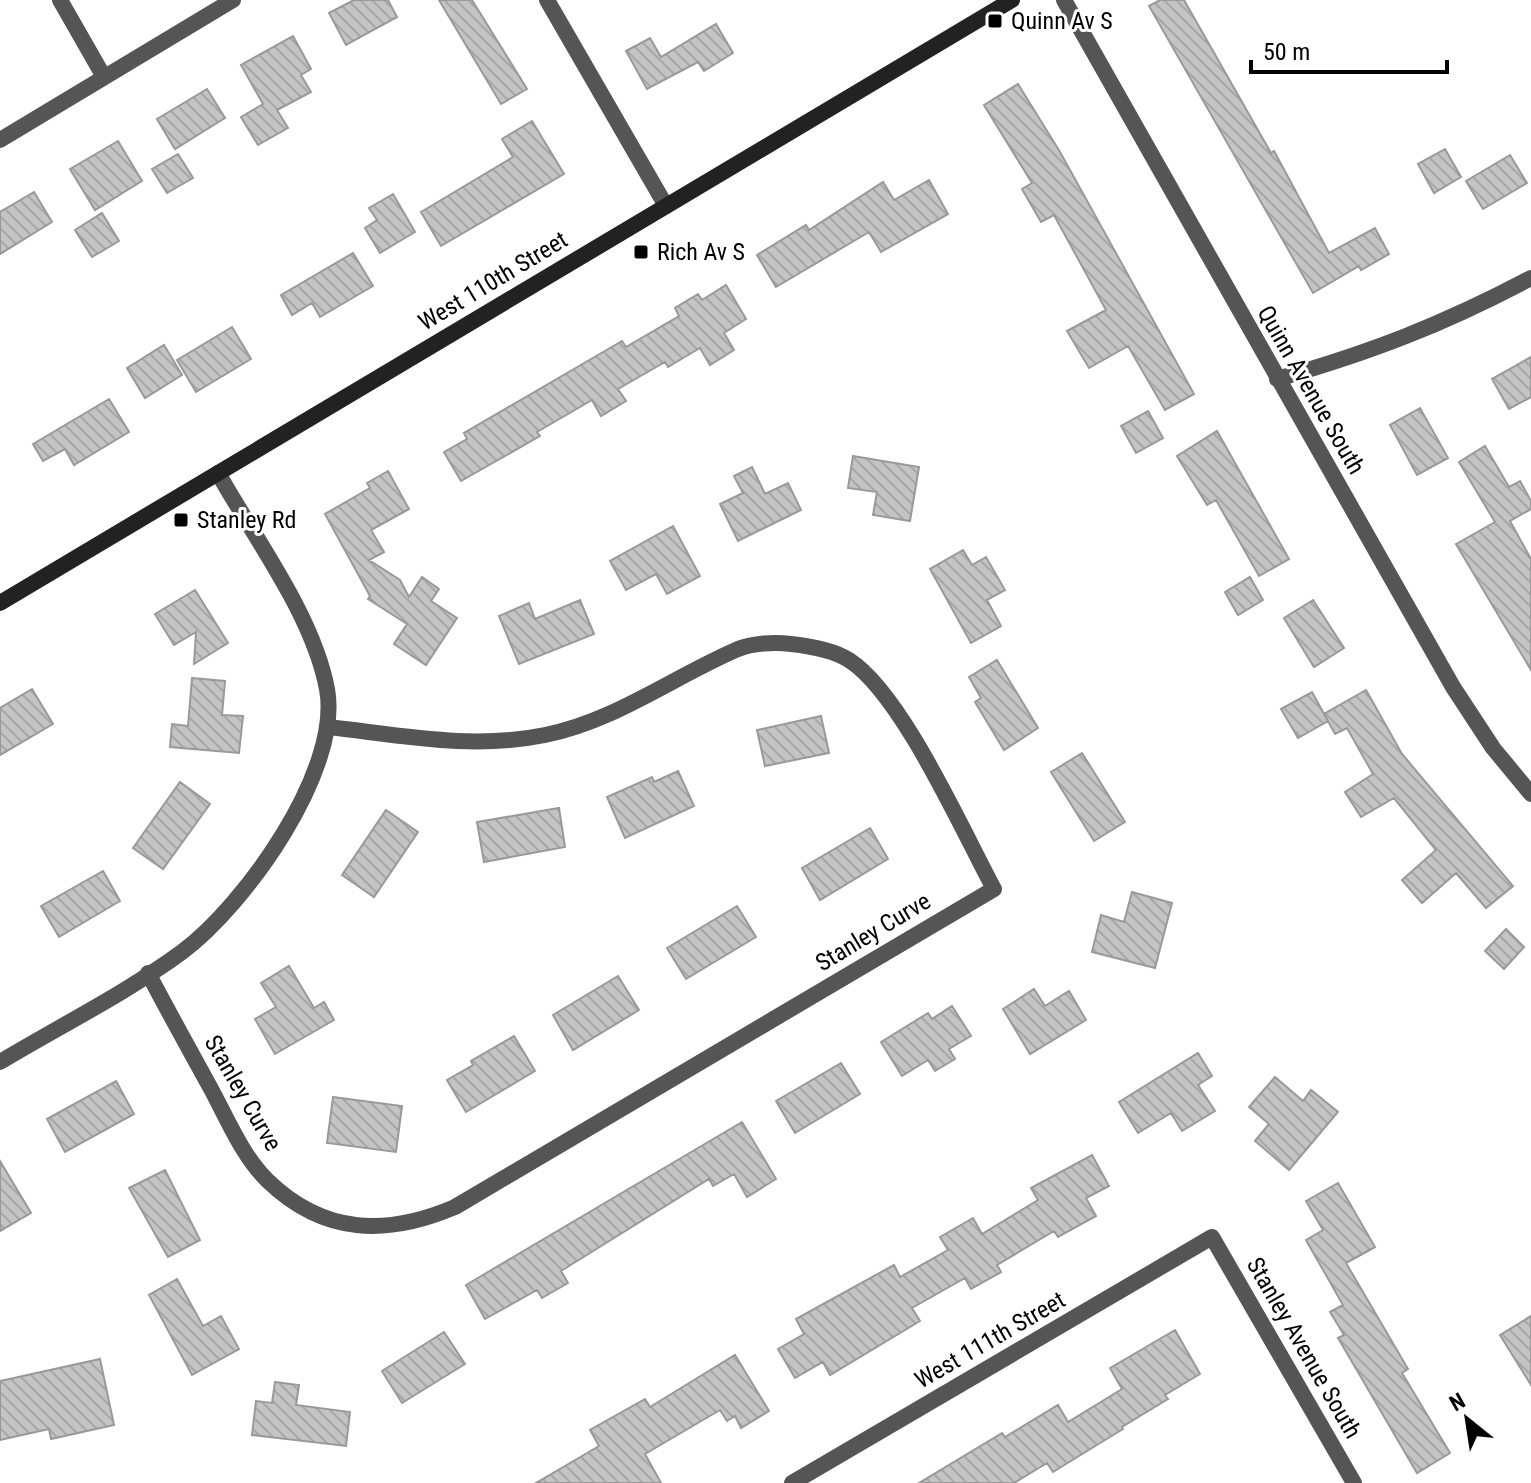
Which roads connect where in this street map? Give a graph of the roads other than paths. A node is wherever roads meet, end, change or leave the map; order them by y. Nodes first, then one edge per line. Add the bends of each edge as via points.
1 (60, 0) edge
2 (233, 0) edge
3 (547, 0) edge
4 (1012, 0) edge
5 (1064, 0) edge
6 (104, 77) junction
7 (0, 140) edge
8 (666, 206) junction
9 (1531, 278) edge
10 (1277, 379) junction
11 (218, 473) junction
12 (0, 603) edge
13 (328, 727) junction
14 (1531, 794) edge
15 (148, 973) junction
16 (0, 1062) edge
17 (1212, 1237) joint
18 (792, 1483) edge
19 (1354, 1483) edge

1 - 6 street
2 - 6 street
3 - 8 street
4 - 8 street, West 110th Street
5 - 10 street, Quinn Avenue South
6 - 7 street
8 - 11 street, West 110th Street
9 - 10 street via 1456,318 1369,353
10 - 14 street, Quinn Avenue South via 1453,687
11 - 12 street, West 110th Street
11 - 13 street via 318,652 328,692
13 - 15 street via 308,787 230,907 184,951
13 - 15 street, Stanley Curve via 494,743 546,735 596,720 742,647 778,642 813,647 848,659 896,710 994,889 455,1207 418,1223 376,1227 335,1222 298,1206 267,1179 242,1146
15 - 16 street
17 - 18 street, West 111th Street
17 - 19 street, Stanley Avenue South

